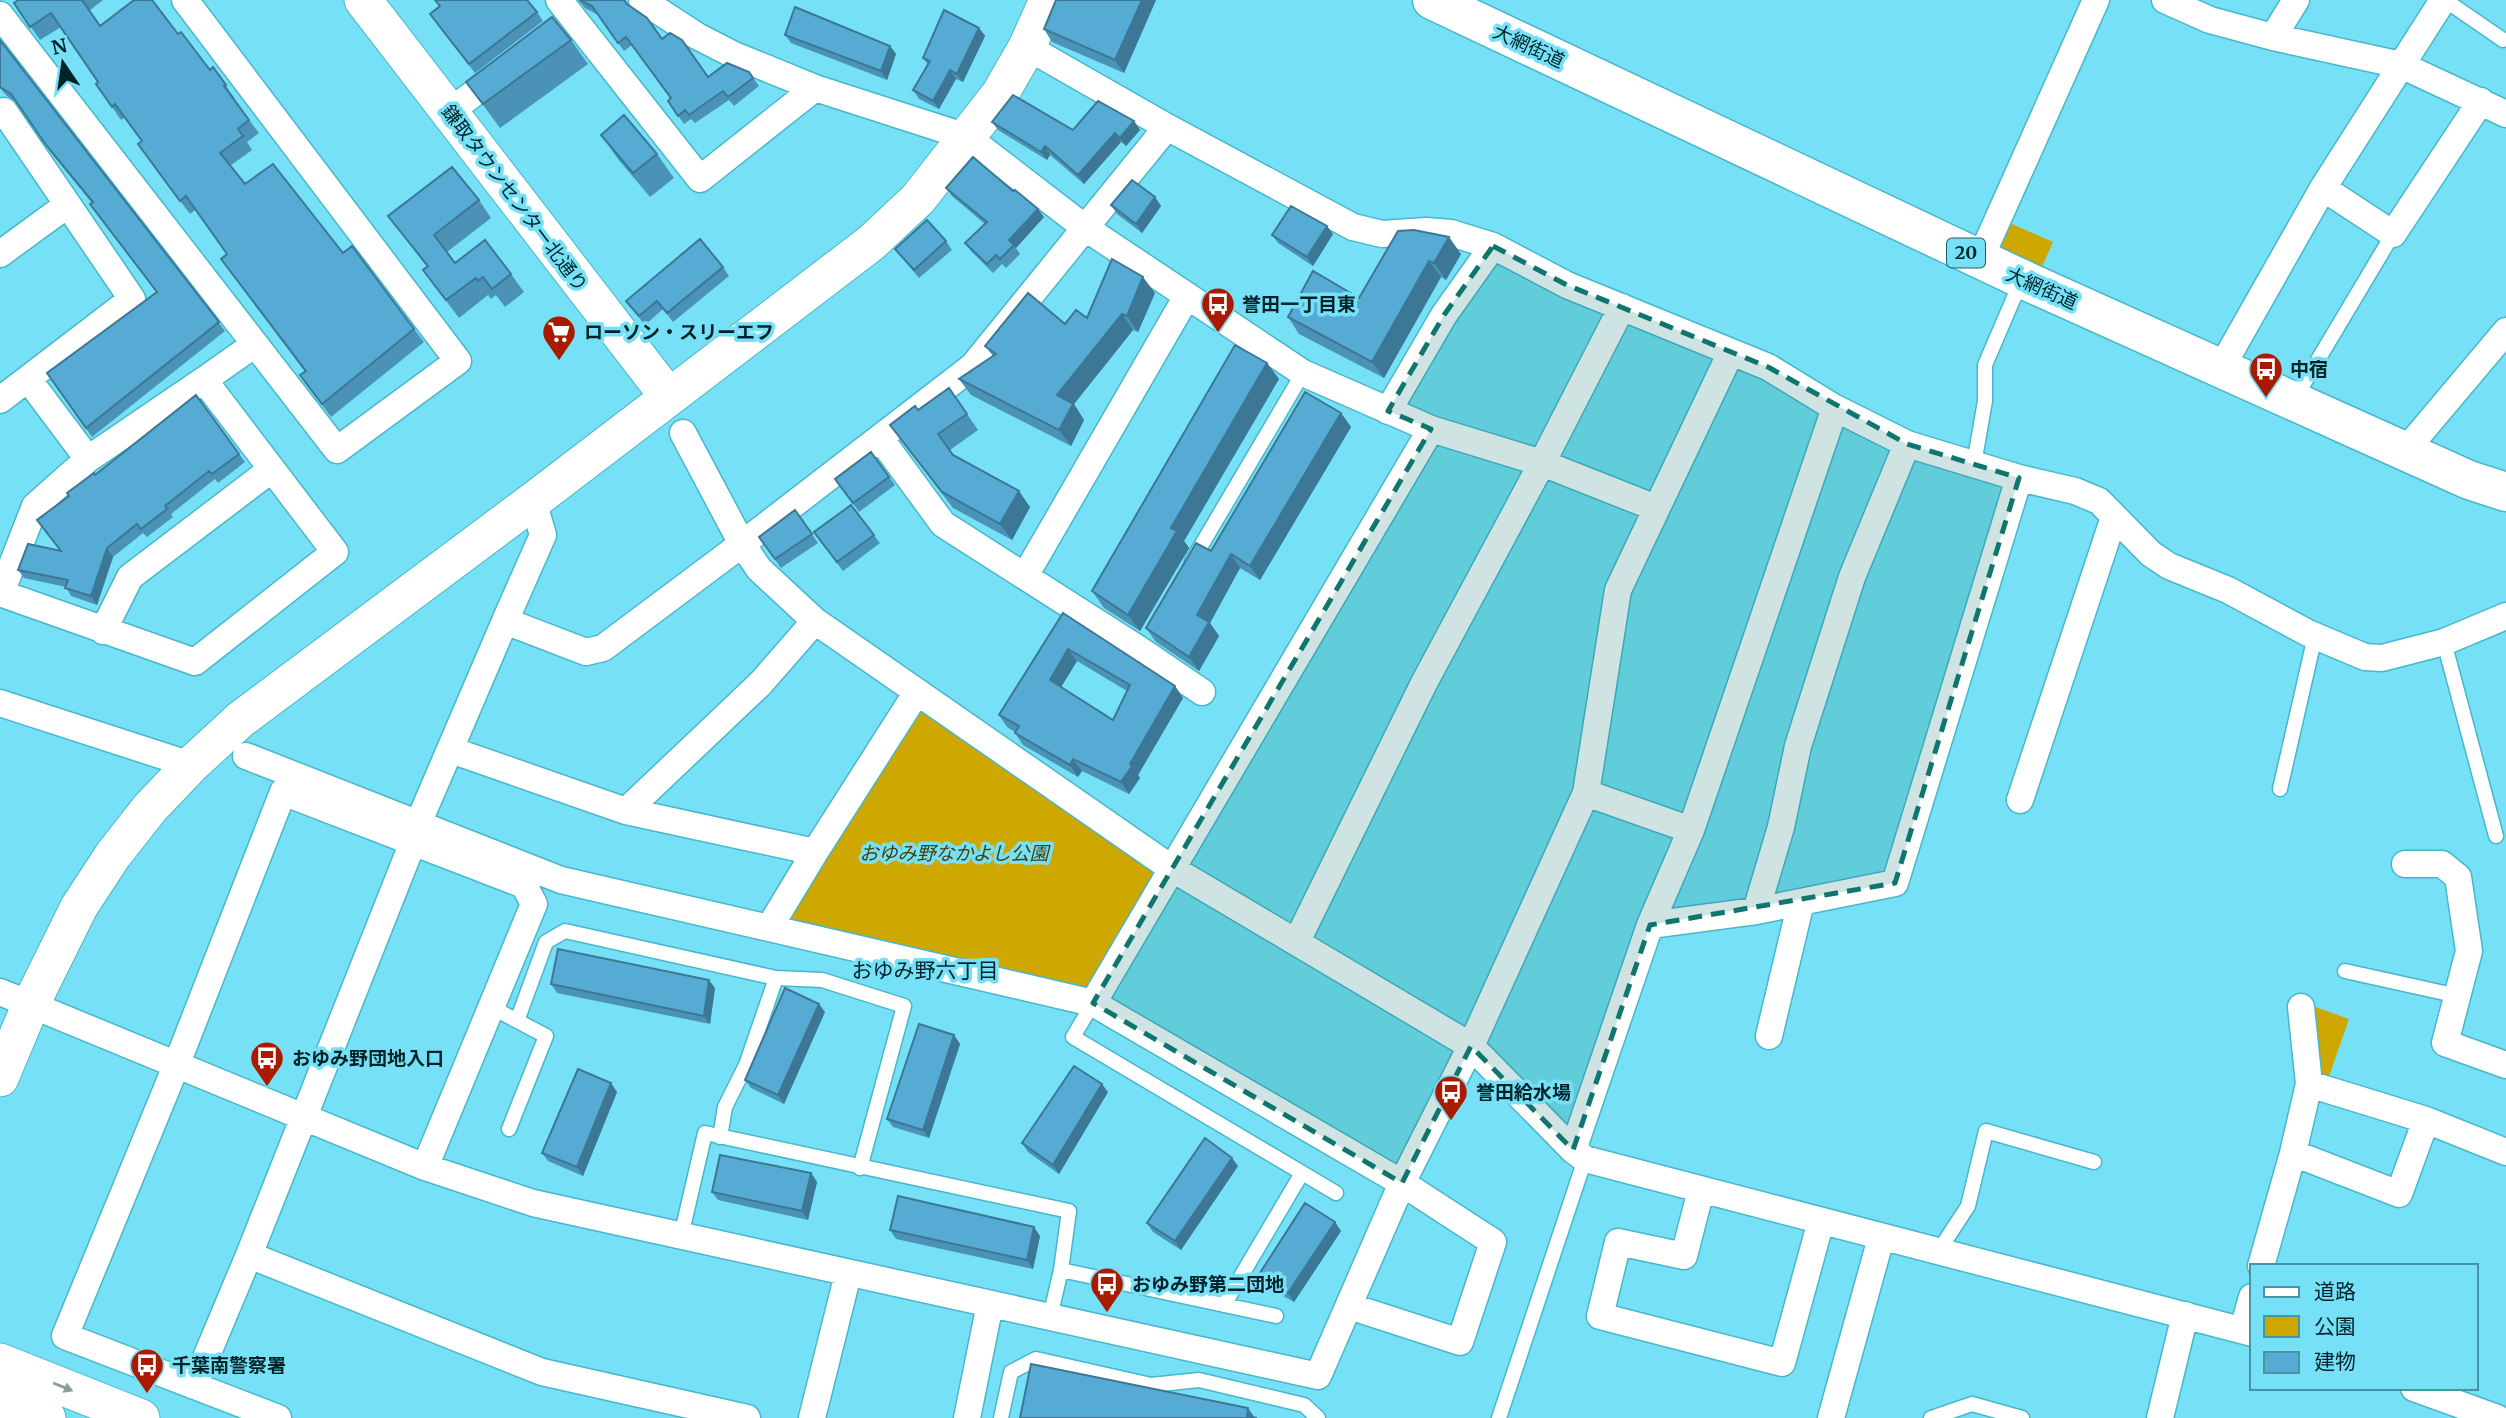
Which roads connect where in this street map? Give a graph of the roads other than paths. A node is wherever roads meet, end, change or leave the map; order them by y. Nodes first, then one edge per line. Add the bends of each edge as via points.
1 (10, 0) edge
2 (185, 0) edge
3 (363, 0) edge
4 (642, 0) edge
5 (1048, 0) edge
6 (1432, 0) edge
7 (2096, 0) edge
8 (2296, 0) edge
9 (2444, 0) edge
10 (2169, 1) edge
11 (0, 7) edge
12 (0, 15) edge
13 (561, 18) edge
14 (2273, 37) junction
15 (2503, 40) dead end
16 (1027, 47) junction
17 (521, 58) edge
18 (2401, 65) junction
19 (815, 88) junction
20 (2481, 101) junction
21 (449, 112) junction
22 (0, 114) edge
23 (2506, 114) edge
24 (1167, 127) junction
25 (967, 137) junction
26 (2323, 188) junction
27 (67, 205) junction
28 (1084, 228) junction
29 (2393, 234) junction
30 (1493, 246) junction
31 (0, 254) edge
32 (1980, 259) junction
33 (2022, 279) junction
34 (1187, 296) junction
35 (1622, 307) junction
36 (2506, 331) edge
37 (255, 344) junction
38 (1731, 352) junction
39 (2221, 369) junction
40 (1303, 373) junction
41 (28, 379) junction
42 (204, 380) junction
43 (668, 396) junction
44 (0, 400) edge
45 (2293, 401) junction
46 (1835, 408) junction
47 (1388, 411) junction
48 (1431, 429) junction
49 (682, 433) dead end
50 (880, 438) junction
51 (1907, 444) junction
52 (2405, 451) junction
53 (88, 459) junction
54 (1542, 463) junction
55 (1974, 464) junction
56 (272, 469) junction
57 (2019, 478) junction
58 (2506, 492) edge
59 (533, 501) junction
60 (1656, 508) junction
61 (2114, 517) junction
62 (742, 544) junction
63 (1025, 576) junction
64 (1182, 578) edge
65 (0, 593) edge
66 (2506, 616) edge
67 (505, 621) junction
68 (815, 621) junction
69 (103, 631) junction
70 (2315, 636) junction
71 (2444, 642) junction
72 (917, 692) junction
73 (1202, 692) dead end
74 (0, 703) edge
75 (451, 750) junction
76 (246, 755) dead end
77 (191, 765) junction
78 (2280, 789) dead end
79 (1586, 793) junction
80 (2020, 800) dead end
81 (626, 811) junction
82 (1690, 830) junction
83 (415, 833) junction
84 (2496, 836) dead end
85 (815, 852) junction
86 (2404, 864) dead end
87 (1171, 868) junction
88 (1801, 902) junction
89 (1756, 911) junction
90 (1650, 925) junction
91 (769, 928) junction
92 (1297, 941) junction
93 (2345, 971) dead end
94 (776, 978) junction
95 (2458, 996) junction
96 (15, 998) edge
97 (1093, 1003) junction
98 (491, 1007) junction
99 (2301, 1007) dead end
100 (517, 1021) junction
101 (1769, 1036) dead end
102 (1471, 1046) junction
103 (2506, 1065) edge
104 (176, 1066) junction
105 (0, 1079) edge
106 (2309, 1084) junction
107 (303, 1118) junction
108 (2426, 1120) junction
109 (509, 1129) dead end
110 (720, 1137) junction
111 (2506, 1152) edge
112 (2293, 1153) junction
113 (1579, 1155) junction
114 (2094, 1162) dead end
115 (425, 1167) junction
116 (860, 1168) junction
117 (1302, 1173) junction
118 (1402, 1183) junction
119 (1701, 1190) junction
120 (1336, 1193) dead end
121 (1821, 1221) junction
122 (681, 1236) junction
123 (1881, 1238) junction
124 (1938, 1252) junction
125 (249, 1255) junction
126 (2262, 1264) edge
127 (1061, 1270) junction
128 (848, 1274) junction
129 (990, 1304) junction
130 (1224, 1305) junction
131 (1349, 1306) junction
132 (2186, 1315) junction
133 (1276, 1316) dead end
134 (1050, 1317) junction
135 (2248, 1331) edge
136 (0, 1362) edge
137 (194, 1386) junction
138 (2420, 1390) edge
139 (0, 1399) edge
140 (47, 1418) edge
141 (141, 1418) edge
142 (278, 1418) edge
143 (747, 1418) edge
144 (812, 1418) edge
145 (967, 1418) edge
146 (1002, 1418) edge
147 (1318, 1418) edge
148 (1499, 1418) edge
149 (1831, 1418) edge
150 (1931, 1418) edge
151 (2022, 1418) edge
152 (2160, 1418) edge
153 (2497, 1418) edge

1 - 11 street
2 - 37 street via 458,361 337,450
3 - 21 street, 鎌取タウンセンター北通り
4 - 19 street via 696,36
5 - 16 street
6 - 32 main road, 大網街道 / 20
7 - 32 street
8 - 14 street
9 - 15 lane
9 - 18 street
10 - 14 street via 2210,20
12 - 37 street
13 - 19 street via 700,179
14 - 18 street
16 - 24 street
16 - 25 street via 1000,94
17 - 21 street
18 - 20 street
18 - 26 street
19 - 25 street
20 - 23 street
20 - 29 street
21 - 43 street, 鎌取タウンセンター北通り
22 - 27 street via 4,111
24 - 28 street
24 - 30 street via 1353,227 1382,234 1451,233
25 - 28 street
25 - 43 street via 918,199 871,243
26 - 29 street
26 - 39 street
27 - 31 street
27 - 41 street via 132,299
28 - 34 street
28 - 50 street via 973,366
29 - 45 lane
30 - 35 street via 1567,285
30 - 47 street via 1444,315
32 - 33 main road, 大網街道 / 20
33 - 39 main road, 大網街道 / 20
33 - 55 lane via 1985,365 1985,401
34 - 40 street
34 - 63 street
35 - 38 street
35 - 54 street
36 - 52 street
37 - 42 street
38 - 46 street via 1768,367
38 - 60 street
39 - 45 main road, 大網街道 / 20
40 - 47 street
40 - 64 lane
41 - 44 street
41 - 53 street
42 - 53 street
42 - 56 street
43 - 59 street
45 - 52 main road, 大網街道 / 20
46 - 51 street
46 - 82 street
47 - 48 street
48 - 54 street
48 - 87 street
49 - 62 street
50 - 62 street
50 - 63 street via 943,524
51 - 55 street
51 - 89 street via 1852,577 1798,747
52 - 58 main road, 大網街道 / 20
53 - 65 street via 35,506
54 - 60 street
54 - 92 street via 1424,683
55 - 57 street
56 - 69 street via 130,577
56 - 69 street via 335,552 194,662
57 - 61 street via 2087,496
57 - 88 street via 1895,883
59 - 67 street via 543,536
59 - 77 street via 241,719
60 - 79 street via 1618,590
61 - 70 street via 2169,566 2228,590
61 - 80 street
62 - 67 street via 603,648 586,652
62 - 68 street via 759,569
63 - 73 street via 1143,644
65 - 69 street
66 - 71 street
67 - 75 street
68 - 72 street
68 - 81 street via 760,684
70 - 71 street via 2365,657 2382,659
70 - 78 lane
71 - 84 lane
72 - 85 street
72 - 87 street
74 - 77 street
75 - 81 street
75 - 83 street
76 - 83 street
77 - 96 street via 113,855
79 - 82 street
79 - 102 street
81 - 85 street
82 - 90 street
83 - 91 street via 561,880
83 - 98 street via 524,885 534,904
83 - 104 street via 283,792
83 - 107 street
85 - 91 street
86 - 95 street via 2442,864 2458,877 2469,951
87 - 92 street
87 - 97 street
88 - 89 street
88 - 101 street
89 - 90 street
90 - 113 street
91 - 97 street
92 - 102 street
93 - 95 lane
94 - 100 lane via 565,931 546,942
94 - 110 lane via 746,1065 725,1107
94 - 116 lane via 822,980 904,1006
95 - 103 street via 2445,1043
96 - 104 street
96 - 105 street
97 - 117 lane via 1073,1037
97 - 118 street
98 - 100 lane
98 - 115 street
99 - 106 street
100 - 109 lane via 546,1036
102 - 113 street
102 - 118 street
104 - 107 street
104 - 137 street via 65,1336
106 - 108 street
106 - 112 street
107 - 115 street
107 - 125 street
108 - 111 street
108 - 112 street via 2399,1194
110 - 116 lane
110 - 122 lane via 705,1133
112 - 126 street
113 - 119 street
113 - 148 lane
114 - 124 lane via 1986,1131 1968,1206
115 - 122 street via 533,1203
116 - 127 lane via 1069,1211
117 - 120 lane
117 - 130 lane
118 - 131 street
118 - 131 street via 1493,1242 1460,1342
119 - 121 street
119 - 121 street via 1684,1256 1618,1242 1600,1316 1782,1363
121 - 123 street
122 - 128 street
123 - 124 street
123 - 149 street
124 - 132 street
125 - 137 street
125 - 143 street via 542,1372
127 - 130 lane
127 - 134 lane
128 - 129 street
128 - 144 street
129 - 134 street
129 - 145 street
130 - 133 lane
131 - 134 street via 1318,1377
132 - 135 street
132 - 152 street
136 -> 141 street
137 - 142 street
138 - 153 street
139 - 140 street
146 - 147 lane via 1011,1372 1036,1359 1151,1385 1199,1380 1304,1405
150 - 151 lane via 1972,1404

